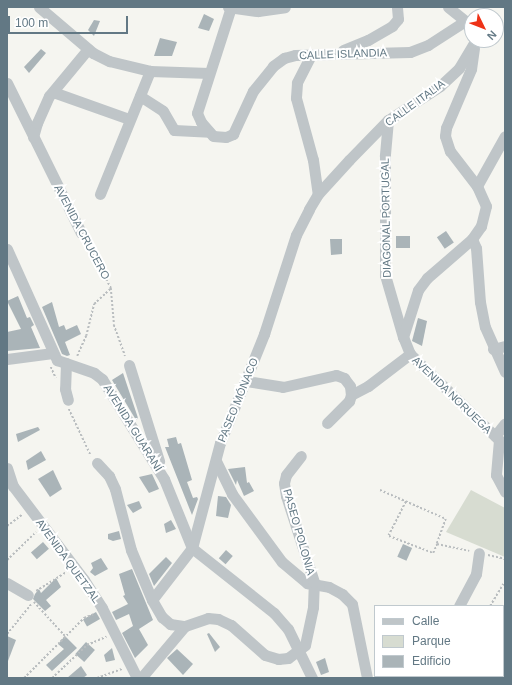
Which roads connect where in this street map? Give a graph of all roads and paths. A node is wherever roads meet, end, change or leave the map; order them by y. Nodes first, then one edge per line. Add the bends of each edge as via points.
1 (39, 7) edge
2 (228, 7) edge
3 (231, 7) edge
4 (285, 7) edge
5 (397, 7) edge
6 (448, 7) edge
7 (464, 20) edge
8 (464, 22) edge
9 (88, 48) junction
10 (468, 48) edge
11 (472, 48) edge
12 (311, 55) junction
13 (331, 55) junction
14 (150, 71) junction
15 (210, 73) junction
16 (7, 83) edge
17 (52, 92) junction
18 (140, 96) junction
19 (130, 119) junction
20 (388, 120) junction
21 (209, 132) junction
22 (505, 136) edge
23 (33, 137) junction
24 (478, 186) junction
25 (100, 194) dead end
26 (318, 194) junction
27 (81, 233) joint
28 (472, 239) junction
29 (7, 249) edge
30 (111, 288) junction
31 (403, 337) junction
32 (505, 346) edge
33 (493, 349) junction
34 (54, 353) junction
35 (410, 354) junction
36 (7, 359) edge
37 (70, 364) junction
38 (129, 365) joint
39 (505, 372) edge
40 (246, 382) junction
41 (351, 394) junction
42 (68, 400) dead end
43 (327, 423) dead end
44 (505, 423) edge
45 (495, 436) junction
46 (301, 456) dead end
47 (216, 461) junction
48 (97, 463) dead end
49 (7, 468) edge
50 (164, 479) junction
51 (10, 487) edge
52 (380, 490) dead end
53 (505, 492) edge
54 (406, 502) junction
55 (29, 508) junction
56 (7, 526) edge
57 (42, 527) junction
58 (436, 544) junction
59 (192, 548) junction
60 (479, 553) junction
61 (505, 559) edge
62 (7, 560) edge
63 (74, 567) junction
64 (505, 581) edge
65 (314, 582) junction
66 (7, 583) edge
67 (28, 596) joint
68 (152, 600) junction
69 (460, 605) edge
70 (491, 605) edge
71 (102, 609) junction
72 (185, 626) junction
73 (115, 633) junction
74 (7, 634) edge
75 (65, 636) junction
76 (298, 652) junction
77 (131, 666) junction
78 (24, 678) edge
79 (52, 678) edge
80 (97, 678) edge
81 (137, 678) edge
82 (141, 678) edge
83 (312, 678) edge
84 (367, 678) edge

1 - 9 street
2 - 3 street
3 - 4 street via 258,11
3 - 15 street
5 - 13 street via 398,19 392,26 368,40
6 - 7 street
8 - 13 street, CALLE ISLANDIA via 428,45 410,52
9 - 14 street via 109,61
9 - 17 street
10 - 20 street, CALLE ITALIA via 459,68 440,86
11 - 24 street via 471,69 445,136 450,151
12 - 13 street, CALLE ISLANDIA
12 - 21 street, CALLE ISLANDIA via 295,55 273,66 253,91 234,134 226,137 213,136
12 - 26 street via 297,83 296,98 313,160
14 - 15 street
14 - 18 street
15 - 21 street via 198,113
16 - 23 street, AVENIDA CRUCERO
17 - 19 street
17 - 23 street
18 - 19 street
18 - 21 street via 163,111 174,130
19 - 25 street
20 - 26 street, CALLE ITALIA
20 - 31 street, DIAGONAL PORTUGAL via 385,156 385,275
22 - 24 street
23 - 27 street, AVENIDA CRUCERO
24 - 28 street via 486,206 481,226
26 - 40 street, PASEO MÓNACO via 296,235
27 - 30 path, AVENIDA CRUCERO
28 - 31 street via 421,284 409,313
28 - 33 street via 476,248 480,302
29 - 34 street, AVENIDA GUARANÍ
30 - 37 path via 94,304 86,336
30 - 38 path, AVENIDA CRUCERO via 114,325
31 - 35 street
32 - 33 street
33 - 39 street
34 - 36 street
34 - 37 street, AVENIDA GUARANÍ via 57,360
35 - 41 street via 368,386
35 - 45 street, AVENIDA NORUEGA
37 - 42 street via 65,389
37 - 50 street, AVENIDA GUARANÍ via 102,379
38 - 50 street
40 - 41 street via 283,387 336,375 347,382
40 - 47 street, PASEO MÓNACO via 220,443
41 - 43 street via 349,401
44 - 45 street
45 - 53 street via 500,445 496,475
46 - 65 street, PASEO POLONIA via 286,475 284,483
47 - 59 street, PASEO MÓNACO
47 - 65 street via 232,494 268,546 297,576 307,583
48 - 68 street via 109,476 115,488 130,550
49 - 51 street, AVENIDA QUETZAL
50 - 59 street, AVENIDA GUARANÍ
51 - 55 street, AVENIDA QUETZAL
52 - 54 path
54 - 58 path via 446,519
54 - 58 path via 389,536 433,553
55 - 56 path
55 - 57 street, AVENIDA QUETZAL
57 - 62 path
57 - 63 street, AVENIDA QUETZAL
58 - 60 path
59 - 68 street, PASEO MÓNACO
59 - 76 street via 274,613 288,628
60 - 61 path
60 - 69 street via 476,574
63 - 67 path
63 - 71 street, AVENIDA QUETZAL
64 - 70 path
65 - 76 street, PASEO POLONIA via 314,607 305,645
65 - 84 street via 342,594 352,604
66 - 67 street
68 - 72 street via 162,617 170,624
71 - 73 street, AVENIDA QUETZAL
71 - 75 path via 84,618
72 - 76 street via 208,618 218,619 231,625 265,655 278,659 288,658
72 - 82 street
73 - 77 street, AVENIDA QUETZAL
73 - 79 path via 87,646
74 - 75 path via 33,601
75 - 78 path
76 - 83 street
77 - 80 path
77 - 81 street, AVENIDA QUETZAL

